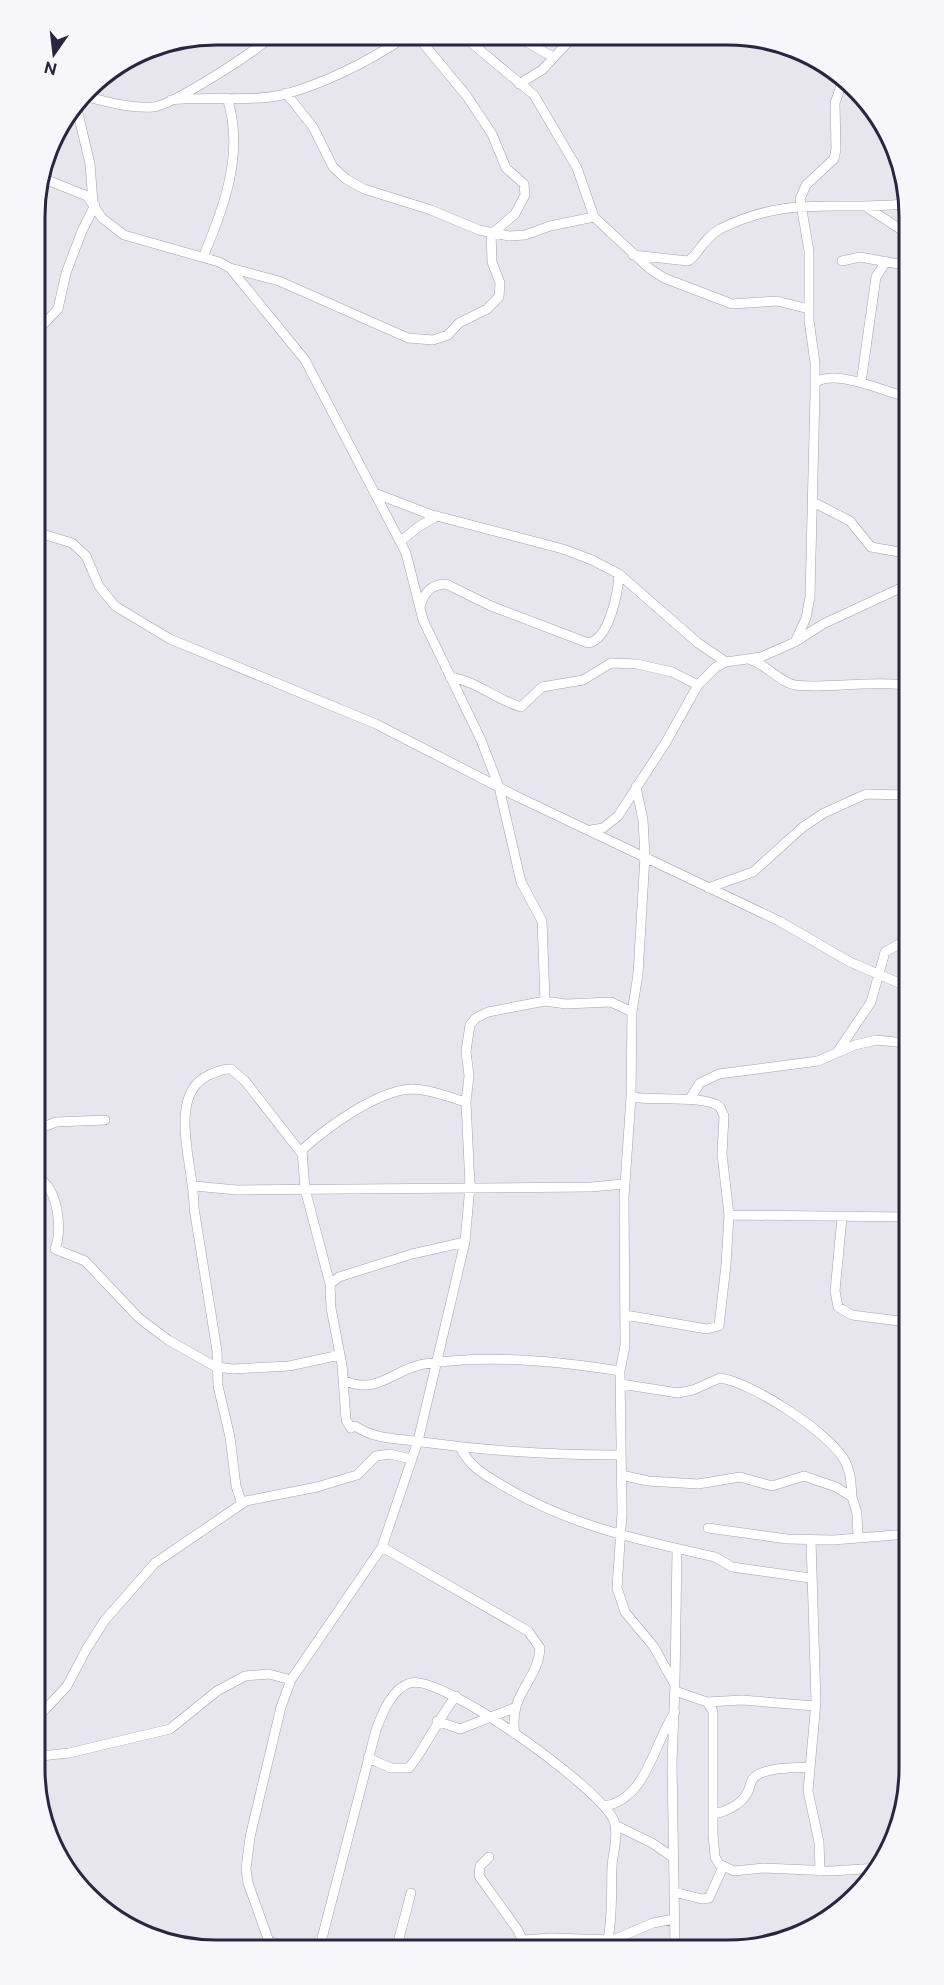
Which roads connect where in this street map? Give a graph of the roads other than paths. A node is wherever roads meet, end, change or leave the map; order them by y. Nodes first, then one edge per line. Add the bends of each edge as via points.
1 (258, 45) edge
2 (393, 45) edge
3 (424, 45) edge
4 (474, 45) edge
5 (532, 45) edge
6 (567, 45) edge
7 (553, 57) junction
8 (519, 84) junction
9 (841, 88) edge
10 (286, 93) junction
11 (92, 98) edge
12 (227, 98) junction
13 (171, 100) junction
14 (78, 115) edge
15 (48, 181) edge
16 (94, 203) junction
17 (803, 205) junction
18 (898, 205) edge
19 (868, 208) junction
20 (594, 217) junction
21 (899, 228) edge
22 (492, 232) junction
23 (633, 255) junction
24 (203, 257) junction
25 (842, 261) dead end
26 (885, 263) junction
27 (899, 264) edge
28 (230, 268) junction
29 (809, 309) junction
30 (45, 323) edge
31 (815, 383) junction
32 (861, 383) junction
33 (899, 394) edge
34 (377, 494) junction
35 (813, 502) junction
36 (437, 516) junction
37 (45, 534) edge
38 (401, 541) junction
39 (899, 552) edge
40 (619, 574) junction
41 (899, 589) edge
42 (420, 610) junction
43 (795, 642) junction
44 (749, 660) junction
45 (726, 662) junction
46 (450, 677) junction
47 (899, 684) edge
48 (698, 685) junction
49 (499, 787) junction
50 (636, 787) junction
51 (899, 795) edge
52 (591, 830) junction
53 (645, 856) junction
54 (708, 888) junction
55 (899, 944) edge
56 (878, 975) junction
57 (899, 983) edge
58 (545, 1001) junction
59 (632, 1012) junction
60 (899, 1042) edge
61 (837, 1053) junction
62 (631, 1097) junction
63 (688, 1100) junction
64 (466, 1102) junction
65 (105, 1120) dead end
66 (45, 1126) edge
67 (302, 1154) junction
68 (624, 1184) junction
69 (45, 1186) edge
70 (194, 1186) junction
71 (470, 1186) junction
72 (305, 1189) junction
73 (729, 1215) junction
74 (899, 1217) edge
75 (842, 1218) junction
76 (465, 1242) junction
77 (330, 1284) junction
78 (625, 1315) junction
79 (899, 1321) edge
80 (340, 1355) junction
81 (437, 1362) junction
82 (216, 1367) junction
83 (620, 1371) junction
84 (343, 1380) junction
85 (621, 1384) junction
86 (418, 1441) junction
87 (460, 1447) junction
88 (619, 1455) junction
89 (411, 1459) junction
90 (621, 1474) junction
91 (852, 1497) junction
92 (242, 1504) junction
93 (708, 1528) dead end
94 (620, 1535) junction
95 (899, 1535) edge
96 (858, 1538) junction
97 (811, 1540) junction
98 (382, 1547) junction
99 (677, 1550) junction
100 (810, 1578) junction
101 (291, 1680) junction
102 (675, 1688) junction
103 (456, 1696) junction
104 (707, 1702) junction
105 (815, 1706) junction
106 (514, 1708) junction
107 (45, 1710) edge
108 (675, 1712) junction
109 (489, 1717) junction
110 (437, 1721) junction
111 (515, 1734) junction
112 (45, 1755) edge
113 (368, 1758) junction
114 (809, 1767) junction
115 (605, 1806) junction
116 (714, 1814) junction
117 (615, 1825) junction
118 (489, 1857) dead end
119 (674, 1858) junction
120 (723, 1867) junction
121 (867, 1869) edge
122 (820, 1871) junction
123 (674, 1892) junction
124 (411, 1893) dead end
125 (674, 1919) junction
126 (608, 1939) junction
127 (268, 1940) edge
128 (322, 1940) edge
129 (399, 1940) edge
130 (522, 1940) edge
131 (540, 1940) edge
132 (576, 1940) edge
133 (598, 1940) edge
134 (675, 1940) edge

1 - 13 street via 238,62
2 - 10 street via 338,75
3 - 22 street via 492,134 506,168 524,184 525,195 515,214
4 - 8 street
5 - 7 street
6 - 7 street
7 - 8 street via 542,70
8 - 20 street via 534,95 553,124 577,168
9 - 17 street via 835,103 834,159 802,189
10 - 12 street
10 - 22 street via 313,128 329,161 346,179 364,189
11 - 13 street via 153,107
12 - 13 street
12 - 24 street via 234,126 230,180
14 - 16 street
15 - 16 street via 87,196
16 - 24 street via 102,218 124,235
16 - 30 street via 65,277 58,309
17 - 19 street
17 - 23 street via 754,214 720,229 707,237 688,261
17 - 29 street via 809,251
18 - 19 street
19 - 21 street
20 - 22 street via 516,236
20 - 23 street
22 - 28 street via 492,262 500,282 499,297 487,309 459,323 448,335 433,340 408,338 279,281
23 - 29 street via 664,278 726,302 777,301
24 - 28 street
25 - 26 street via 860,257
26 - 27 street
26 - 32 street via 876,277
28 - 34 street via 305,360
29 - 31 street
31 - 32 street via 821,378
31 - 35 street
32 - 33 street
34 - 36 street
34 - 38 street
35 - 39 street via 850,521 872,547
35 - 43 street via 810,597
36 - 38 street
36 - 40 street via 563,549
37 - 49 street via 64,539 81,550 106,598 142,624 376,724
38 - 42 street
40 - 42 street via 609,618 595,642 529,622 446,584 433,586 427,592
40 - 45 street via 698,643
41 - 43 street via 823,624
42 - 46 street
43 - 44 street
44 - 45 street
44 - 47 street via 795,685
45 - 48 street
46 - 48 street via 471,681 521,707 542,687 583,680 608,663 666,670
46 - 49 street
48 - 50 street
49 - 52 street
49 - 58 street via 522,882 542,921
50 - 52 street via 618,816 603,828
50 - 53 street
51 - 54 street via 866,794 824,813 753,872
52 - 53 street
53 - 54 street
53 - 59 street
54 - 56 street
55 - 56 street via 885,951
56 - 57 street
56 - 61 street via 869,1007
58 - 59 street via 611,1002
58 - 64 street via 488,1012 473,1021 466,1051
59 - 62 street
60 - 61 street via 876,1040
61 - 63 street via 818,1061 718,1074 700,1083
62 - 63 street
62 - 68 street
63 - 73 street via 714,1103 723,1113 723,1181
64 - 67 street via 413,1089 386,1095 328,1130
64 - 71 street
65 - 66 street via 56,1122
67 - 70 street via 245,1081 225,1068 195,1083 184,1110
67 - 72 street
68 - 71 street
68 - 78 street
69 - 82 street via 59,1216 55,1249 85,1261 139,1318
70 - 72 street
70 - 82 street
71 - 72 street
71 - 76 street
72 - 77 street
73 - 75 street
73 - 78 street via 719,1326 707,1329
74 - 75 street
75 - 79 street via 838,1307 852,1315
76 - 77 street via 412,1254
76 - 81 street
77 - 80 street
78 - 83 street
80 - 82 street via 289,1366
80 - 84 street
81 - 83 street via 540,1361
81 - 84 street via 403,1369 380,1384 369,1386
81 - 86 street
82 - 92 street
83 - 85 street
84 - 86 street via 346,1420 351,1428 355,1426 370,1435
85 - 88 street
85 - 91 street via 678,1393 720,1378 746,1387 826,1438 849,1468
86 - 87 street
86 - 89 street
87 - 88 street
87 - 94 street via 479,1472 531,1502
88 - 90 street
89 - 92 street via 390,1454 376,1456 357,1475
89 - 98 street
90 - 91 street via 648,1481 698,1484 740,1477 769,1486 804,1476
90 - 94 street
91 - 96 street
92 - 107 street via 155,1563 105,1620 67,1686
93 - 97 street
94 - 99 street
94 - 102 street via 618,1599 654,1647
95 - 96 street
96 - 97 street
97 - 100 street
98 - 101 street
98 - 106 street via 532,1636 540,1655
99 - 100 street via 715,1557 732,1567
99 - 102 street
100 - 105 street
101 - 112 street via 269,1674 245,1676 218,1691 178,1726
101 - 127 street via 247,1853 251,1897
102 - 104 street
102 - 108 street
103 - 109 street
103 - 110 street
103 - 113 street via 423,1683 405,1685 383,1710
104 - 105 street via 742,1700
104 - 116 street via 713,1711
105 - 114 street
106 - 109 street
106 - 111 street
108 - 115 street via 634,1789 620,1802
108 - 119 street
109 - 110 street via 460,1729
109 - 111 street
110 - 113 street via 428,1743 407,1769 391,1768
111 - 115 street
113 - 128 street
114 - 116 street via 755,1776 745,1797 726,1811
114 - 122 street via 808,1791 819,1842
115 - 117 street
116 - 120 street via 715,1857
117 - 119 street
117 - 126 street via 614,1902
118 - 130 street via 480,1866 479,1876
119 - 123 street
120 - 122 street
120 - 123 street via 709,1898
121 - 122 street
123 - 125 street
124 - 129 street
125 - 126 street
125 - 134 street
126 - 133 street
131 - 132 street

